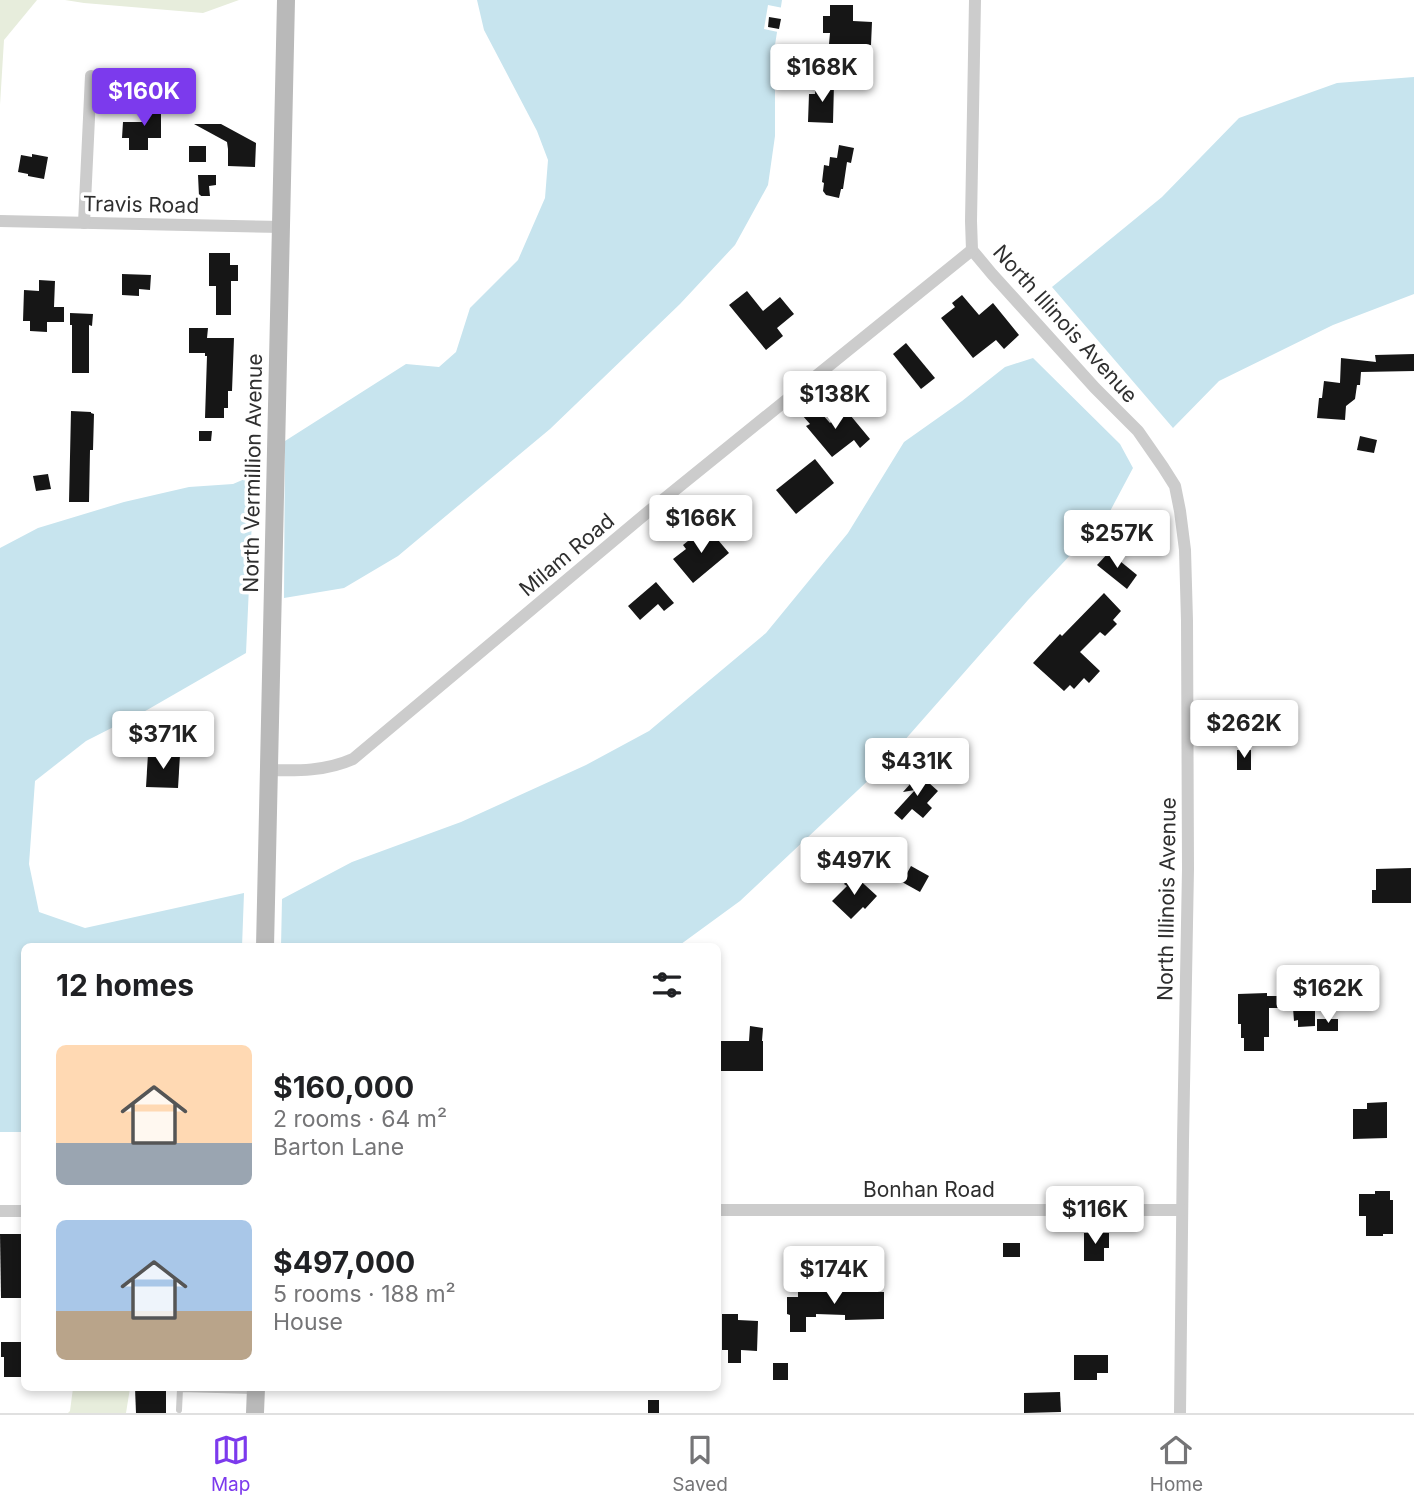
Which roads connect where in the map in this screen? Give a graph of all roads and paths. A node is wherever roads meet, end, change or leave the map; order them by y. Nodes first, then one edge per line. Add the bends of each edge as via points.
1 (286, 0) edge
2 (975, 0) edge
3 (91, 76) dead end
4 (0, 221) edge
5 (84, 223) junction
6 (282, 227) junction
7 (972, 250) junction
8 (269, 770) junction
9 (265, 943) edge
10 (21, 1210) edge
11 (721, 1210) edge
12 (1182, 1210) junction
13 (0, 1211) edge
14 (180, 1391) edge
15 (256, 1391) edge
16 (180, 1410) dead end
17 (255, 1413) edge
18 (1180, 1413) edge

1 - 6 street, North Vermillion Avenue
2 - 7 street, North Illinois Avenue
3 - 5 street
4 - 5 street, Travis Road
5 - 6 street, Travis Road
6 - 8 street, North Vermillion Avenue
7 - 8 street, Milam Road via 649,511 353,759 330,767
7 - 12 street, North Illinois Avenue via 1138,432 1175,486 1185,550 1187,635
8 - 9 street, North Vermillion Avenue
10 - 13 street
11 - 12 street, Bonhan Road
12 - 18 street, North Illinois Avenue
14 - 16 lane
15 - 17 street

